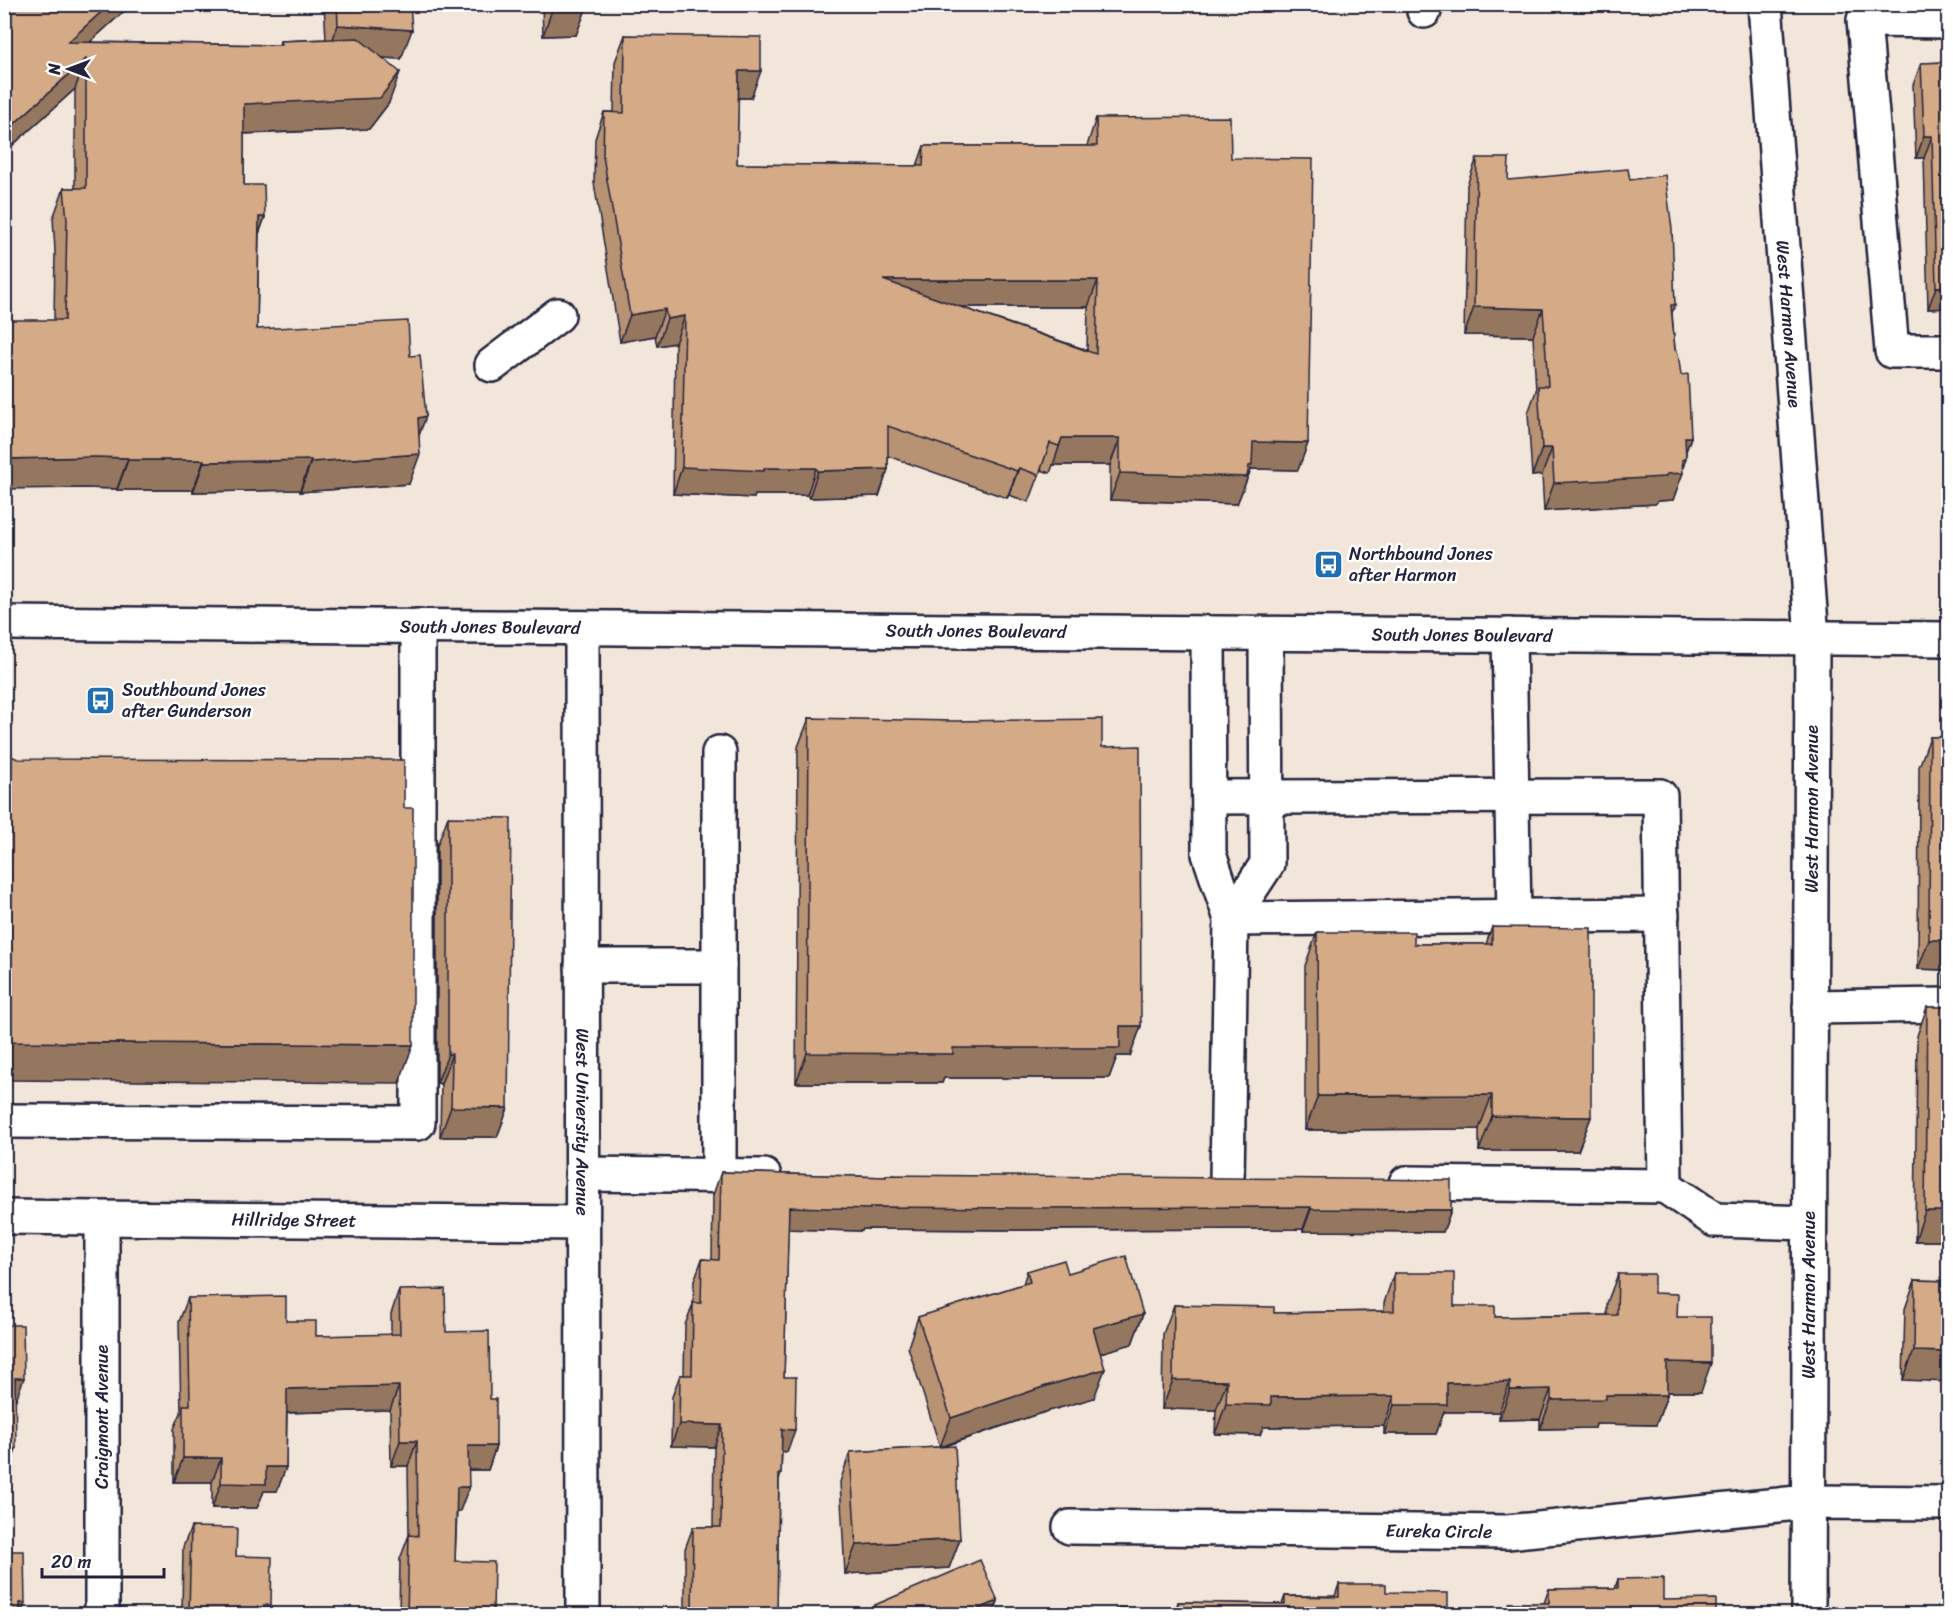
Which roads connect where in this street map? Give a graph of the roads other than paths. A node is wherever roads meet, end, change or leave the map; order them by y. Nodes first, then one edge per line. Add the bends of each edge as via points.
1 (1765, 4) edge
2 (1948, 21) edge
3 (558, 315) dead end
4 (1948, 351) edge
5 (492, 365) dead end
6 (4, 623) edge
7 (417, 626) junction
8 (582, 627) junction
9 (1208, 633) junction
10 (1266, 633) junction
11 (1509, 635) junction
12 (1812, 638) junction
13 (1948, 639) edge
14 (719, 753) dead end
15 (1209, 797) junction
16 (1268, 797) junction
17 (1513, 797) junction
18 (1662, 915) junction
19 (1514, 917) junction
20 (1231, 919) junction
21 (582, 966) junction
22 (719, 966) junction
23 (1948, 1005) edge
24 (1810, 1007) junction
25 (4, 1121) edge
26 (582, 1174) junction
27 (719, 1176) junction
28 (790, 1177) edge
29 (1192, 1181) edge
30 (1381, 1183) edge
31 (1665, 1186) junction
32 (4, 1218) edge
33 (102, 1219) junction
34 (582, 1224) junction
35 (1809, 1224) junction
36 (1808, 1502) junction
37 (1948, 1503) edge
38 (1070, 1527) dead end
39 (102, 1614) edge
40 (583, 1614) edge
41 (1808, 1614) edge

1 - 12 main road, West Harmon Avenue
2 - 4 main road via 1864,20 1892,351
3 - 5 main road
6 - 7 main road, South Jones Boulevard
7 - 8 main road, South Jones Boulevard
7 - 25 main road via 406,780 417,1123
8 - 9 main road, South Jones Boulevard
8 - 21 main road, West University Avenue
9 - 10 main road, South Jones Boulevard
9 - 15 main road
10 - 11 main road, South Jones Boulevard
10 - 16 main road
11 - 12 main road, South Jones Boulevard
11 - 17 main road
12 - 13 main road, South Jones Boulevard
12 - 24 main road, West Harmon Avenue
14 - 22 main road
15 - 16 main road
15 - 20 main road via 1209,854
16 - 17 main road
16 - 20 main road via 1267,864
17 - 18 main road via 1660,796
17 - 19 main road
18 - 19 main road
18 - 31 main road
19 - 20 main road
20 - 29 main road via 1239,1182
21 - 22 main road
21 - 26 main road, West University Avenue
22 - 27 main road
23 - 24 main road
24 - 35 main road, West Harmon Avenue
26 - 27 main road
26 - 34 main road, West University Avenue
27 - 28 main road
30 - 31 main road
31 - 35 main road via 1715,1220
32 - 33 main road, Hillridge Street
33 - 34 main road, Hillridge Street
33 - 39 main road, Craigmont Avenue
34 - 40 main road, West University Avenue
35 - 36 main road, West Harmon Avenue
36 - 37 main road, Eureka Circle
36 - 38 main road, Eureka Circle via 1507,1532
36 - 41 main road, West Harmon Avenue

